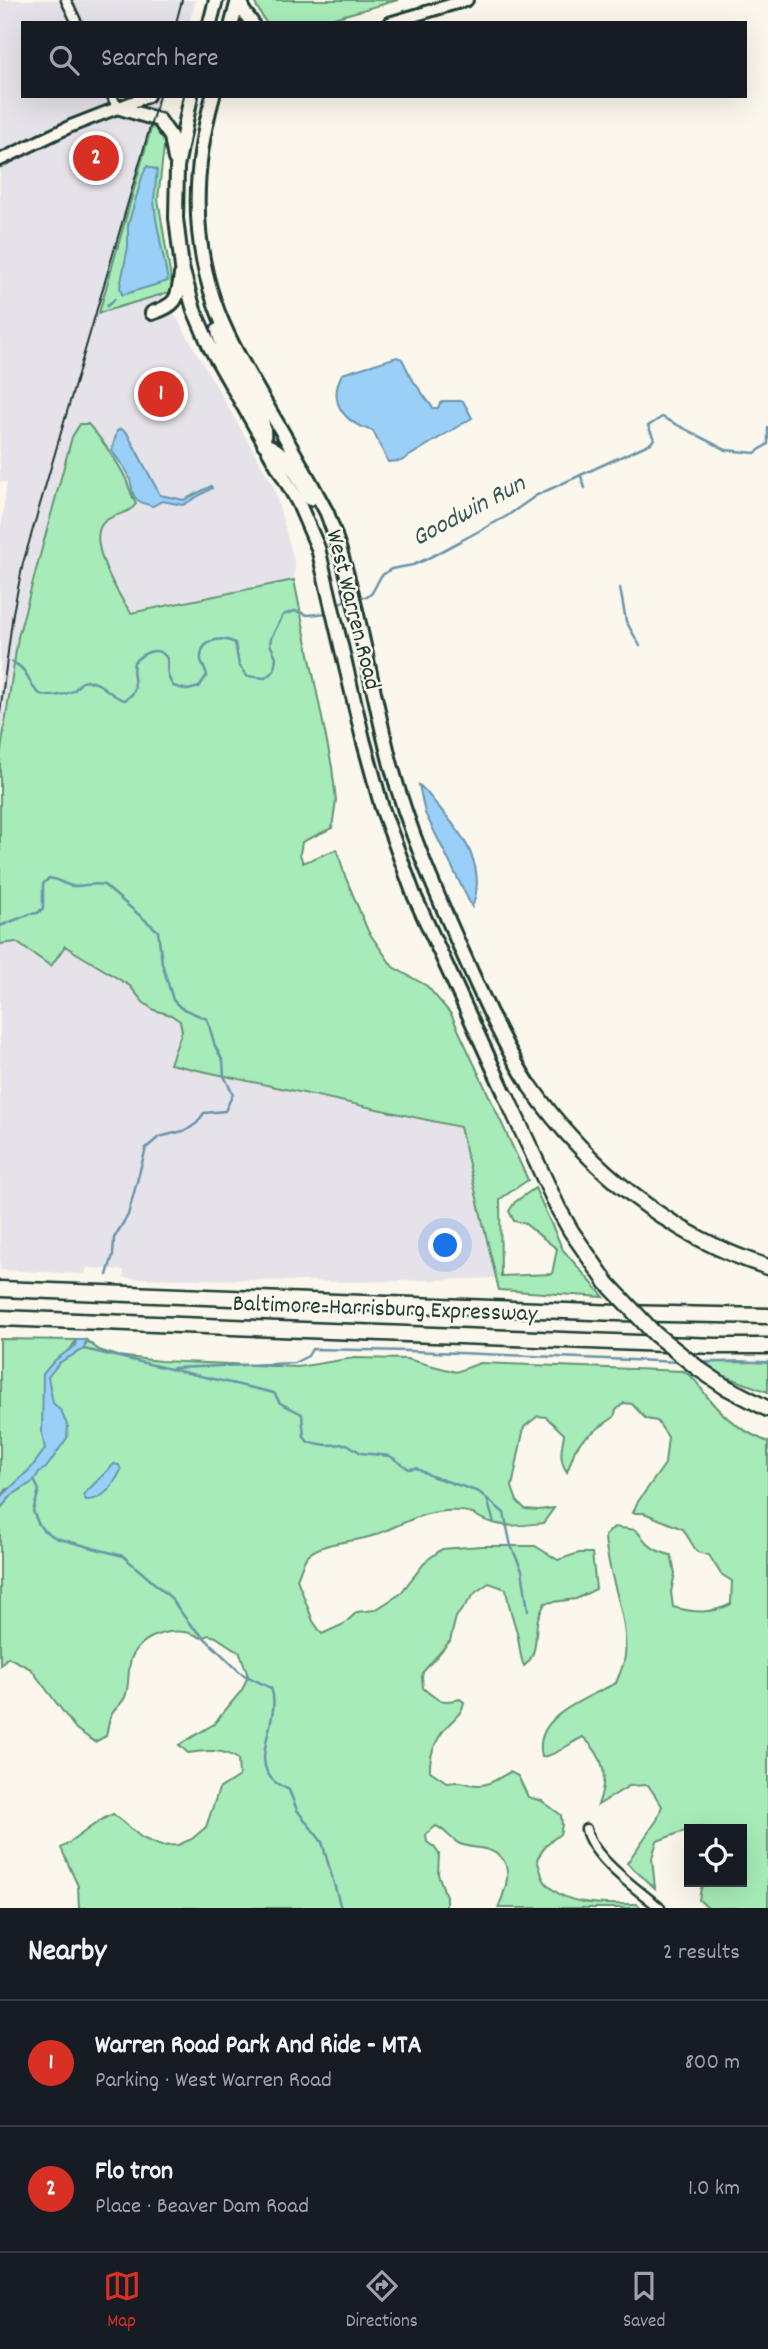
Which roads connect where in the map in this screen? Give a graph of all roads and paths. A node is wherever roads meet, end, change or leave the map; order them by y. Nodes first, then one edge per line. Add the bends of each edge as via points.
1 (66, 0) edge
2 (216, 0) edge
3 (240, 0) edge
4 (467, 0) edge
5 (76, 21) edge
6 (211, 21) edge
7 (233, 21) edge
8 (250, 21) edge
9 (396, 21) edge
10 (137, 98) edge
11 (191, 98) edge
12 (212, 98) edge
13 (115, 102) edge
14 (0, 160) edge
15 (177, 167) junction
16 (182, 268) junction
17 (208, 281) junction
18 (152, 313) dead end
19 (264, 444) junction
20 (344, 565) junction
21 (530, 1086) joint
22 (506, 1096) joint
23 (768, 1266) edge
24 (0, 1289) edge
25 (768, 1316) edge
26 (0, 1318) edge
27 (768, 1346) edge
28 (768, 1409) edge
29 (586, 1829) dead end
30 (660, 1908) edge

1 - 5 street
2 - 6 main road
3 - 7 main road
3 - 8 main road
4 - 9 main road
10 - 13 main road
11 - 15 main road, West Warren Road
12 - 17 main road, West Warren Road via 197,190
13 - 14 main road
13 - 15 main road via 159,120 171,137
15 - 16 main road, West Warren Road via 176,218
16 - 18 main road via 174,302
16 - 19 main road, West Warren Road via 204,335
17 - 19 main road via 219,336 263,419
17 - 20 main road, West Warren Road via 228,335 327,513
19 - 20 main road via 283,454
19 - 22 main road, West Warren Road via 318,548 371,770 396,847
20 - 21 main road, West Warren Road via 391,763 415,841 491,1016
21 - 23 highway via 586,1154 632,1195 699,1237
22 - 28 highway, bridge via 558,1208 607,1283 655,1334 699,1369
24 - 25 highway, Baltimore-Harrisburg Expressway
26 - 27 highway, Baltimore-Harrisburg Expressway
29 - 30 street via 597,1852

